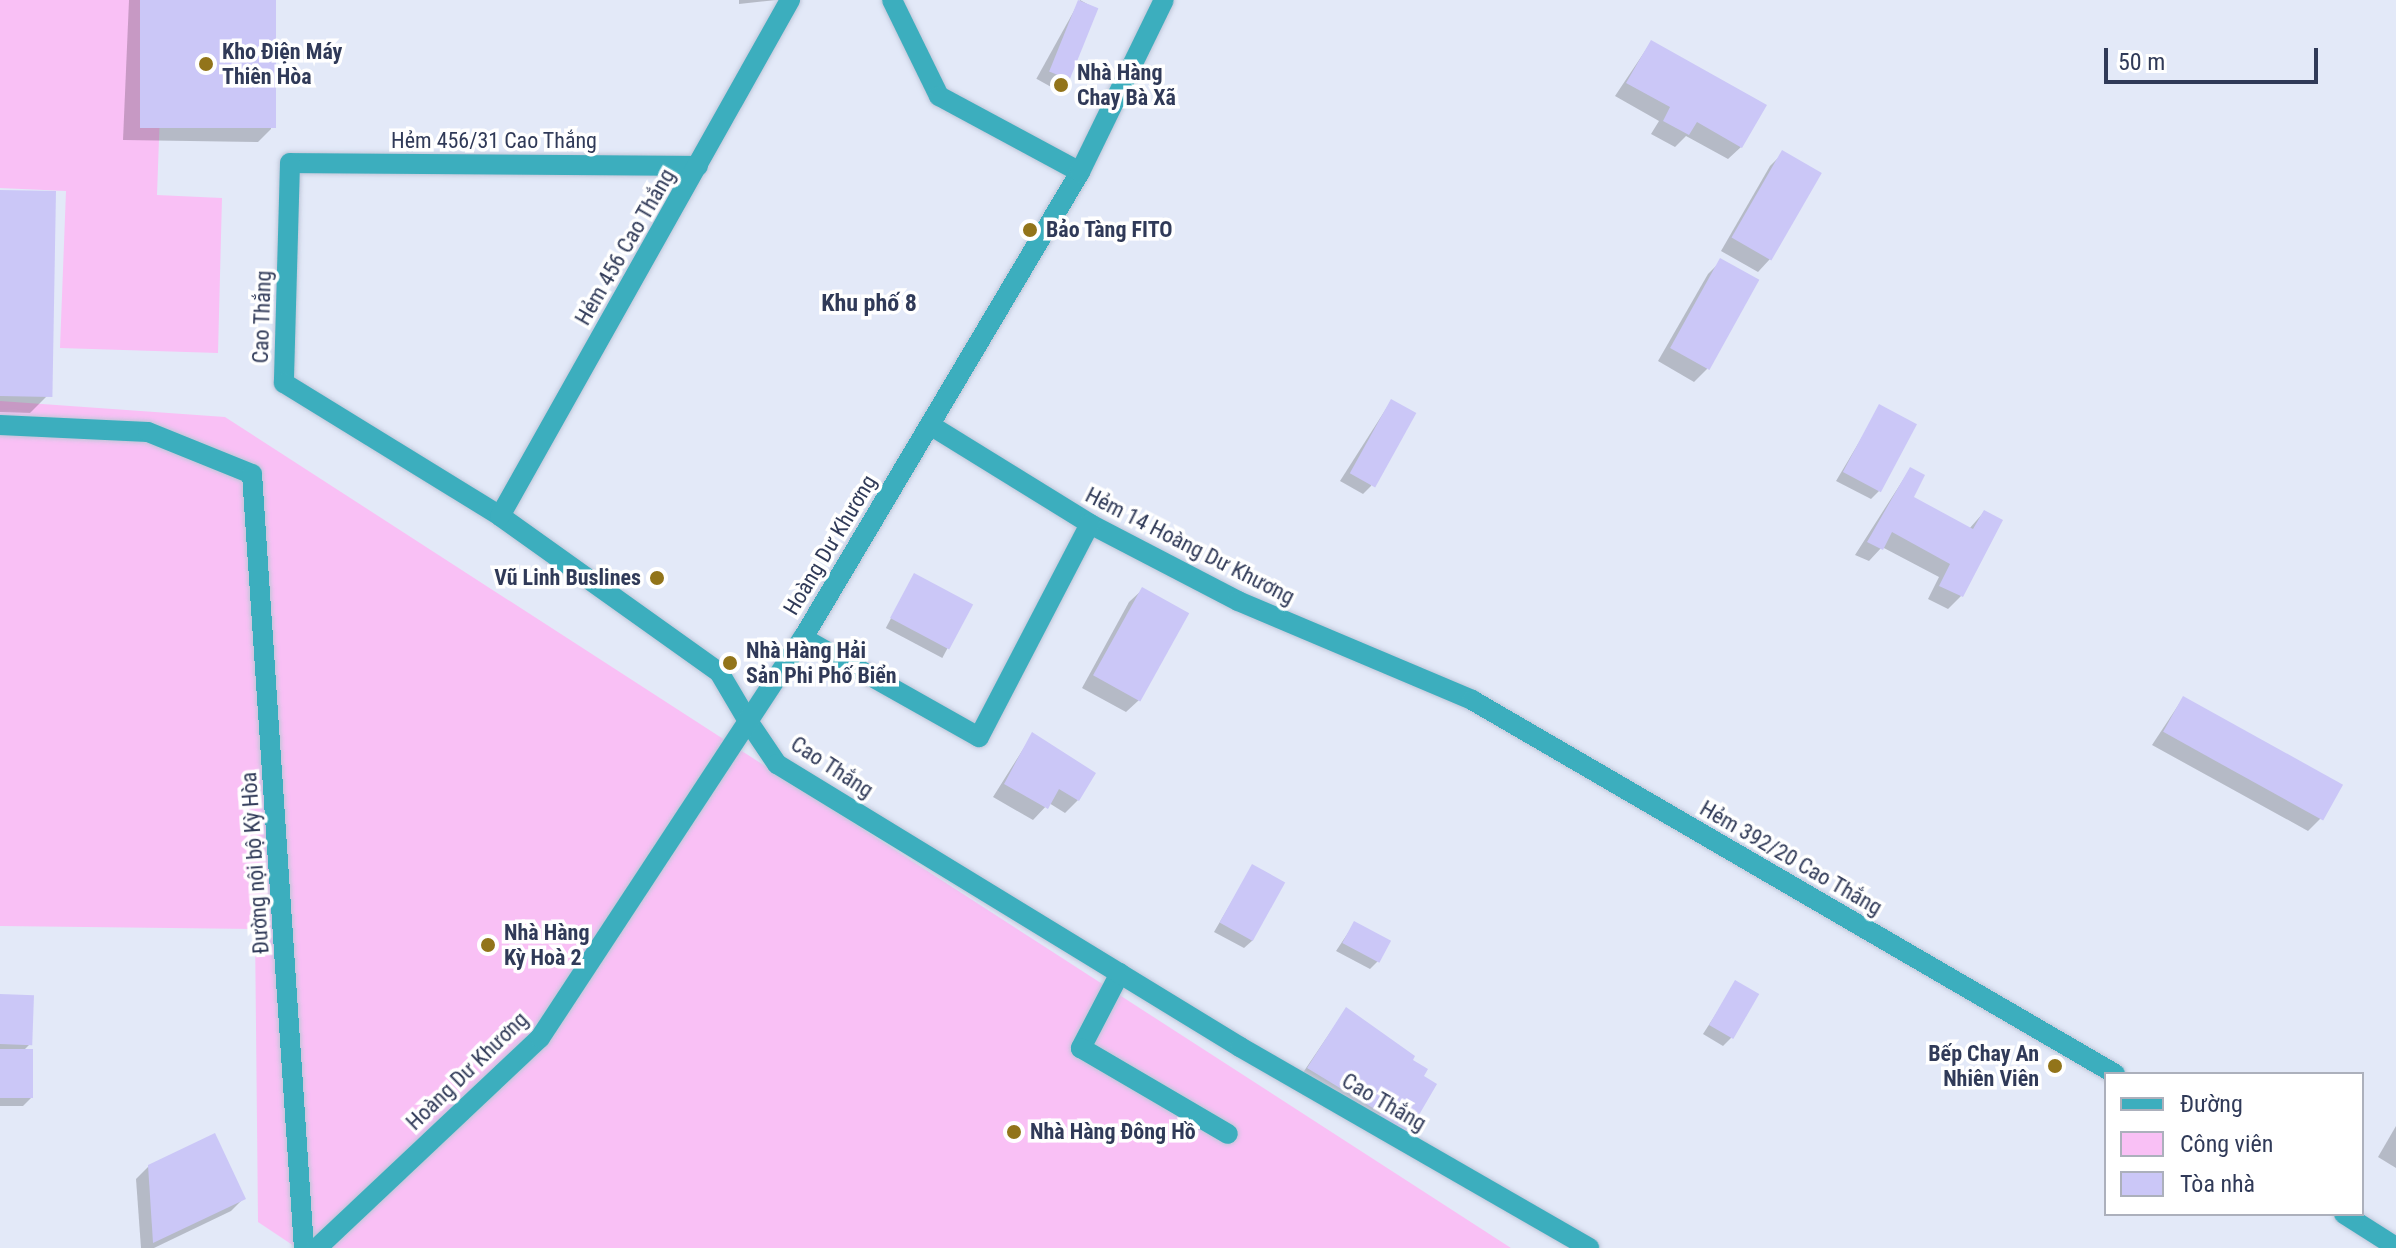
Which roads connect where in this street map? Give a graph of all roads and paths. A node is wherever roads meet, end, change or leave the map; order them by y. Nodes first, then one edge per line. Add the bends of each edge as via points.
1 (790, 0) edge
2 (892, 0) edge
3 (1164, 0) edge
4 (290, 163) joint
5 (698, 166) junction
6 (1080, 172) junction
7 (0, 425) edge
8 (930, 425) junction
9 (500, 516) junction
10 (1090, 524) junction
11 (803, 638) junction
12 (1440, 689) joint
13 (748, 721) junction
14 (1120, 973) junction
15 (2112, 1072) edge
16 (1228, 1134) dead end
17 (2347, 1216) edge
18 (2396, 1247) edge
19 (304, 1248) edge
20 (317, 1248) edge
21 (1589, 1248) edge

1 - 5 street, Hẻm 456 Cao Thắng
2 - 6 street via 939,96
3 - 6 street, Hoàng Dư Khương
4 - 5 street, Hẻm 456/31 Cao Thắng
4 - 9 street, Cao Thắng via 284,383
5 - 9 street, Hẻm 456 Cao Thắng
6 - 8 street, Hoàng Dư Khương
7 - 19 street, Đường nội bộ Kỳ Hòa via 148,432 252,474
8 - 10 street, Hẻm 14 Hoàng Dư Khương
8 - 11 street, Hoàng Dư Khương
9 - 13 street, Cao Thắng via 719,672
10 - 11 street via 979,737
10 - 12 street, Hẻm 14 Hoàng Dư Khương via 1252,607
11 - 13 street, Hoàng Dư Khương
12 - 15 street, Hẻm 392/20 Cao Thắng via 1472,700
13 - 14 street, Cao Thắng via 777,764
13 - 20 street, Hoàng Dư Khương via 540,1038
14 - 16 street via 1081,1048
14 - 21 street, Cao Thắng
17 - 18 street

